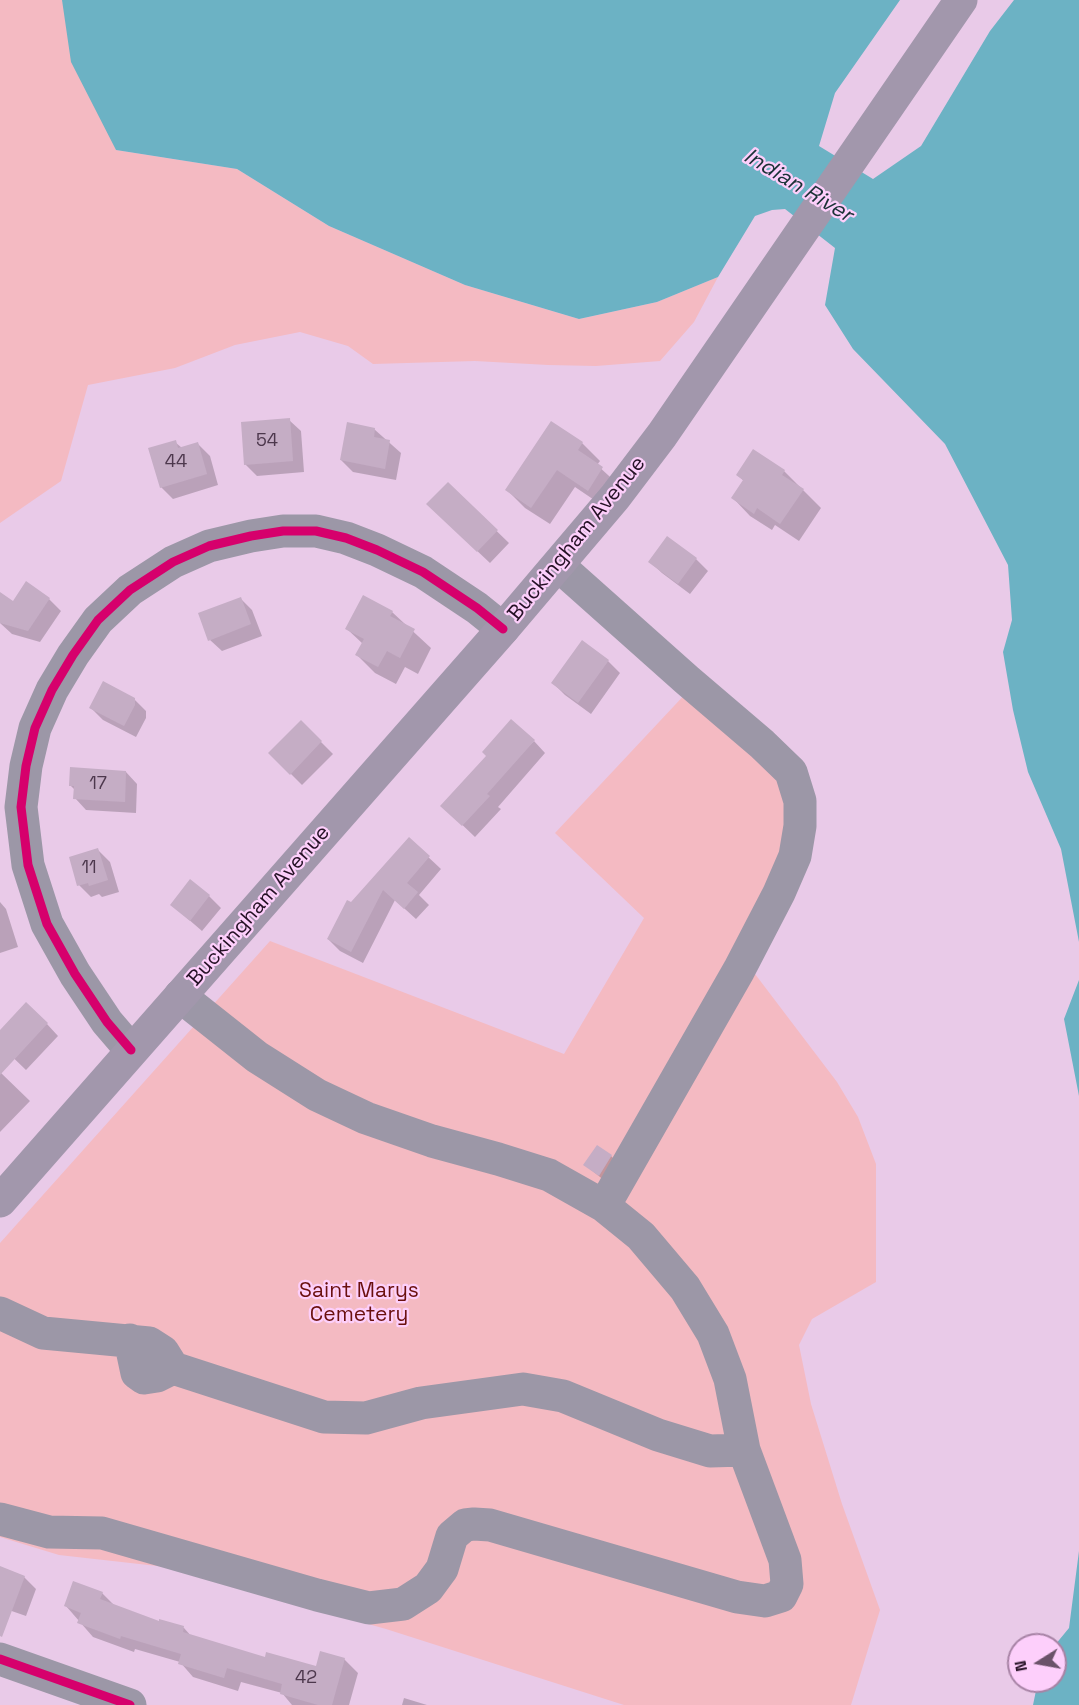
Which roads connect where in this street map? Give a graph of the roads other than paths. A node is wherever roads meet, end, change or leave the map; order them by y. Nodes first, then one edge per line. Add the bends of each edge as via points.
1 (961, 0) edge
2 (559, 566) junction
3 (503, 629) junction
4 (180, 996) junction
5 (131, 1050) junction
6 (0, 1201) edge
7 (604, 1206) junction
8 (0, 1313) edge
9 (744, 1450) junction
10 (0, 1519) edge
11 (0, 1659) edge
12 (130, 1705) edge

1 - 2 main road, Buckingham Avenue via 662,435
2 - 3 main road, Buckingham Avenue
2 - 7 street via 791,772 800,801 795,856 779,893
3 - 4 main road, Buckingham Avenue
3 - 5 street via 423,572 346,538 316,531 283,531 209,546 173,562 130,590 98,620 52,690 35,728 21,807 28,865 47,924 107,1022
4 - 5 main road, Buckingham Avenue
4 - 7 street via 257,1057 316,1095 432,1141 549,1175
5 - 6 main road, Buckingham Avenue
7 - 9 street via 641,1236 685,1288 713,1335 730,1379
8 - 9 street via 43,1333 149,1343 163,1352 173,1368 324,1417 366,1418 421,1403 523,1389 563,1396 658,1435 710,1451
9 - 10 street via 785,1560 787,1584 781,1596 765,1601 737,1597 490,1525 474,1524 465,1525 452,1536 442,1569 428,1588 403,1604 369,1608 102,1533 49,1532
11 - 12 street

